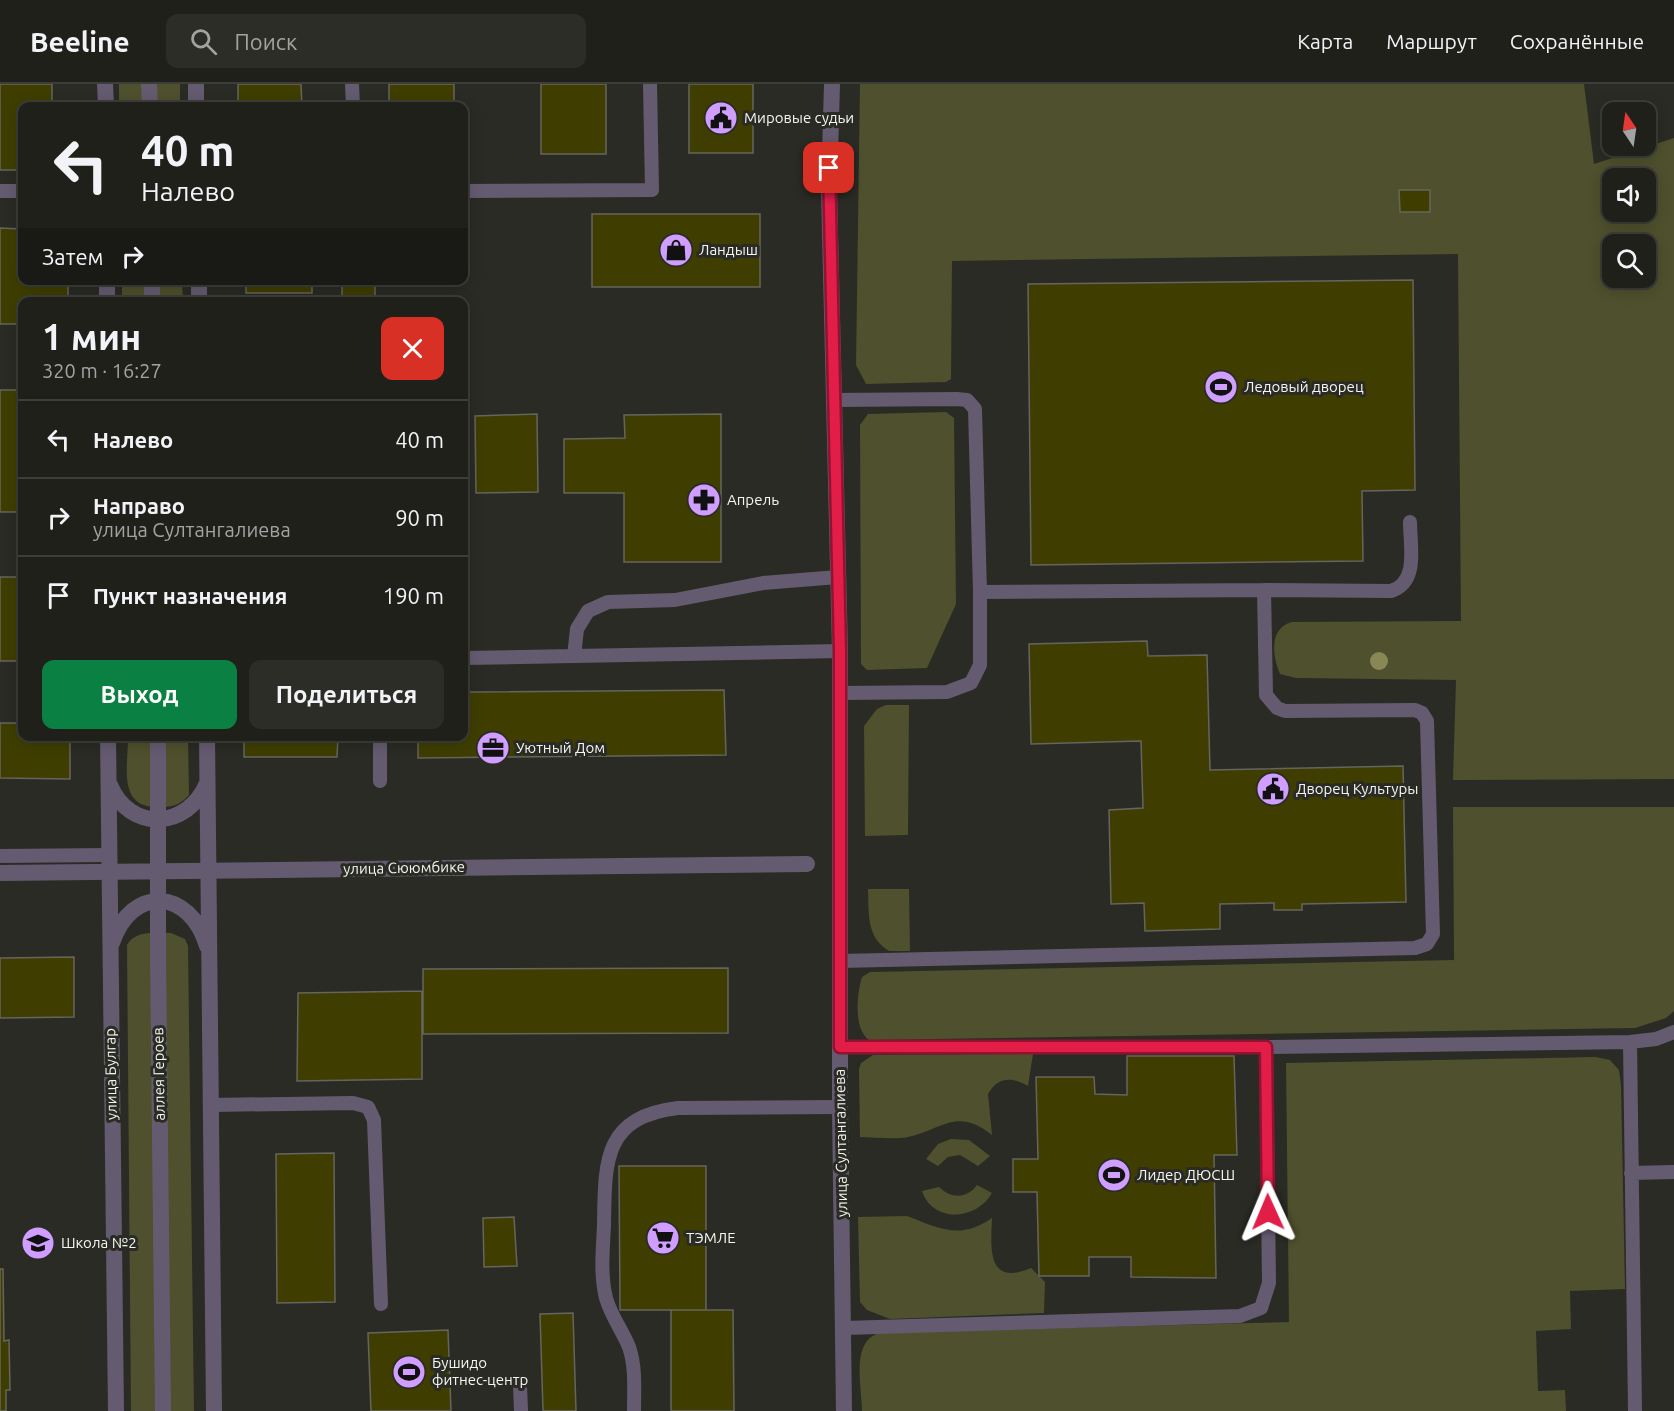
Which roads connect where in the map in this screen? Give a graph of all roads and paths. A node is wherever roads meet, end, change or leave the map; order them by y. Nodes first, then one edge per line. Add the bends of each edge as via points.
1 (105, 84) edge
2 (149, 84) edge
3 (196, 84) edge
4 (352, 84) edge
5 (650, 84) edge
6 (832, 84) edge
7 (106, 102) edge
8 (150, 102) edge
9 (196, 102) edge
10 (353, 102) edge
11 (0, 191) edge
12 (18, 191) edge
13 (468, 191) edge
14 (833, 400) junction
15 (1410, 522) dead end
16 (838, 577) junction
17 (1264, 590) junction
18 (980, 592) junction
19 (840, 651) junction
20 (574, 656) junction
21 (468, 658) edge
22 (840, 693) junction
23 (108, 741) edge
24 (158, 741) edge
25 (207, 741) edge
26 (380, 741) edge
27 (108, 781) junction
28 (208, 782) junction
29 (380, 782) dead end
30 (158, 818) junction
31 (0, 856) edge
32 (109, 863) junction
33 (807, 864) dead end
34 (158, 870) junction
35 (210, 870) junction
36 (0, 873) edge
37 (158, 901) junction
38 (109, 956) junction
39 (210, 956) junction
40 (840, 961) junction
41 (1674, 1032) edge
42 (1630, 1042) junction
43 (840, 1047) junction
44 (1266, 1047) junction
45 (212, 1105) junction
46 (840, 1107) junction
47 (1674, 1172) edge
48 (1631, 1173) junction
49 (381, 1304) dead end
50 (844, 1328) junction
51 (520, 1385) dead end
52 (116, 1411) edge
53 (163, 1411) edge
54 (214, 1411) edge
55 (521, 1411) edge
56 (634, 1411) edge
57 (844, 1411) edge
58 (1635, 1411) edge

1 - 7 street
2 - 8 street
3 - 9 street
4 - 10 lane
5 - 13 lane via 651,190
6 - 14 street, улица Султангалиева via 829,189
11 - 12 lane
14 - 16 street, улица Султангалиева
14 - 18 lane via 957,399 968,400 975,409
15 - 17 lane via 1410,571 1401,588
16 - 19 street, улица Султангалиева
16 - 20 lane via 763,583 675,600 608,602 588,611 577,629
17 - 18 lane
17 - 40 lane via 1266,695 1276,708 1414,710 1427,721 1433,934 1427,944 1415,948
18 - 22 lane via 980,664 971,683 947,692
19 - 20 lane
19 - 22 street, улица Султангалиева
20 - 21 lane
22 - 40 street, улица Султангалиева
23 - 27 street, улица Булгар
24 - 30 street, аллея Героев
25 - 28 street
26 - 29 lane
27 - 30 street via 125,808 146,818
27 - 32 street, улица Булгар
28 - 30 street via 190,810
28 - 35 street
30 - 34 street, аллея Героев
31 - 32 lane
32 - 34 street, улица Сююмбике
32 - 36 street, улица Сююмбике
32 - 38 street, улица Булгар
33 - 35 street, улица Сююмбике
34 - 35 street, улица Сююмбике
34 - 37 street, аллея Героев
35 - 39 street
37 - 38 street via 134,907 119,927
37 - 39 street via 182,908 192,917 206,940
37 - 53 street, аллея Героев
38 - 52 street, улица Булгар
39 - 45 street
40 - 43 street, улица Султангалиева
41 - 42 lane via 1656,1040
42 - 44 lane
42 - 48 lane
43 - 44 lane
43 - 46 street, улица Султангалиева
44 - 50 lane via 1269,1283 1261,1308 1240,1316
45 - 49 lane via 353,1103 368,1107 374,1120
45 - 54 street
46 - 50 street, улица Султангалиева
46 - 56 lane via 678,1107 653,1111 633,1120 617,1136 605,1178 602,1280 613,1318 630,1350
47 - 48 lane
48 - 58 lane
50 - 57 street, улица Султангалиева
51 - 55 lane

